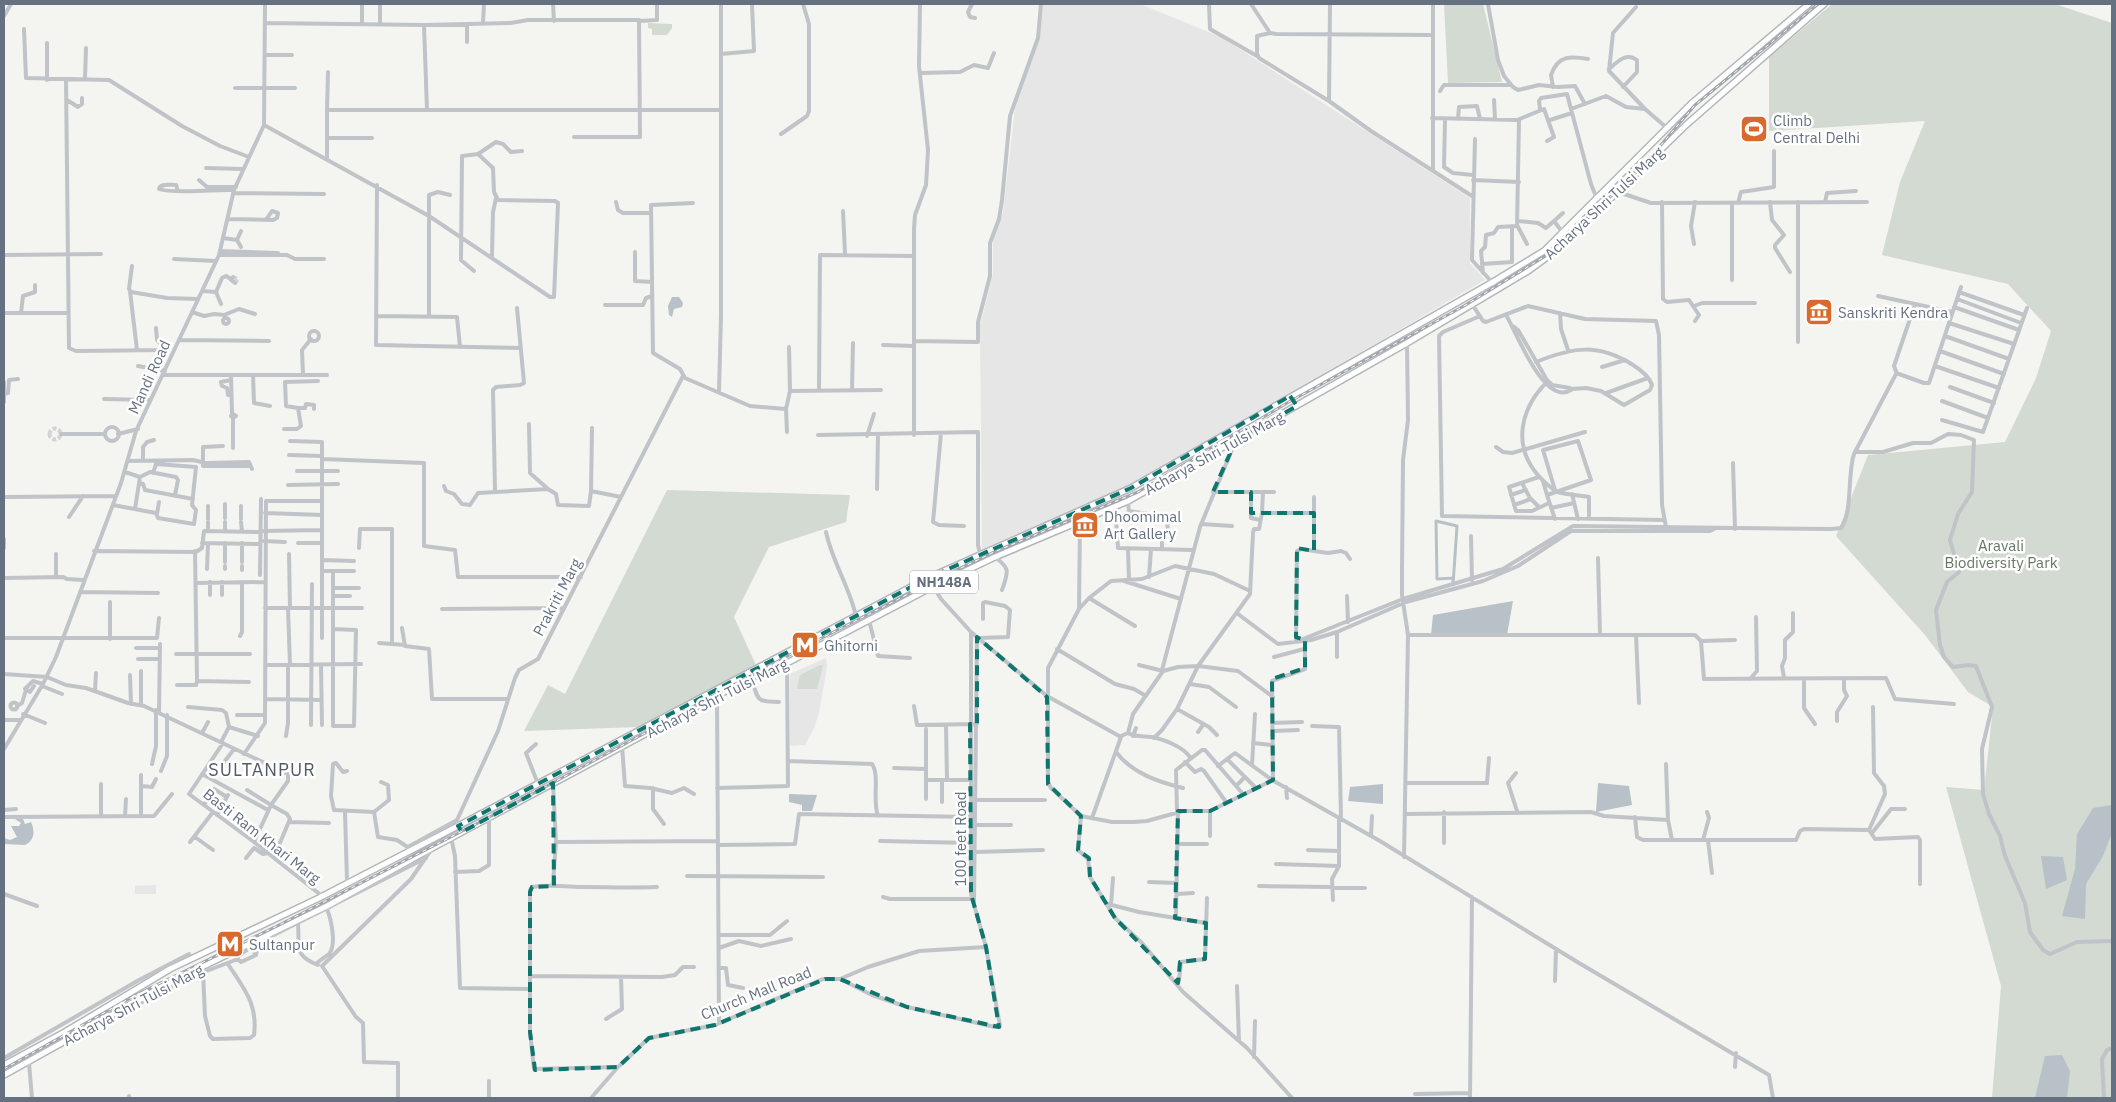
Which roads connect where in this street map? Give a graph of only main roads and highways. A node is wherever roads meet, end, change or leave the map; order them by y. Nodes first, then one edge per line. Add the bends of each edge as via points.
1 (1809, 4) edge
2 (1824, 4) edge
3 (1637, 159) junction
4 (1645, 167) junction
5 (1290, 396) junction
6 (1297, 406) junction
7 (458, 826) junction
8 (462, 832) junction
9 (271, 921) junction
10 (276, 931) junction
11 (4, 1065) edge
12 (4, 1076) edge

1 - 3 highway, Acharya Shri Tulsi Marg / NH148A via 1720,79
2 - 4 highway, Acharya Shri Tulsi Marg / NH148A via 1710,103
3 - 4 highway
3 - 5 highway, Acharya Shri Tulsi Marg / NH148A via 1544,251
4 - 6 highway, Acharya Shri Tulsi Marg / NH148A via 1562,247 1498,289
5 - 6 highway
5 - 7 highway, Acharya Shri Tulsi Marg / NH148A via 1131,488 928,578
6 - 8 highway, Acharya Shri Tulsi Marg / NH148A via 1128,501 934,586 787,663 751,678
7 - 8 highway
7 - 9 highway, Acharya Shri Tulsi Marg / NH148A
8 - 10 highway, Acharya Shri Tulsi Marg / NH148A via 327,908
9 - 10 highway
9 - 11 highway, Acharya Shri Tulsi Marg / NH148A via 170,969
10 - 12 highway, Acharya Shri Tulsi Marg / NH148A via 171,982

